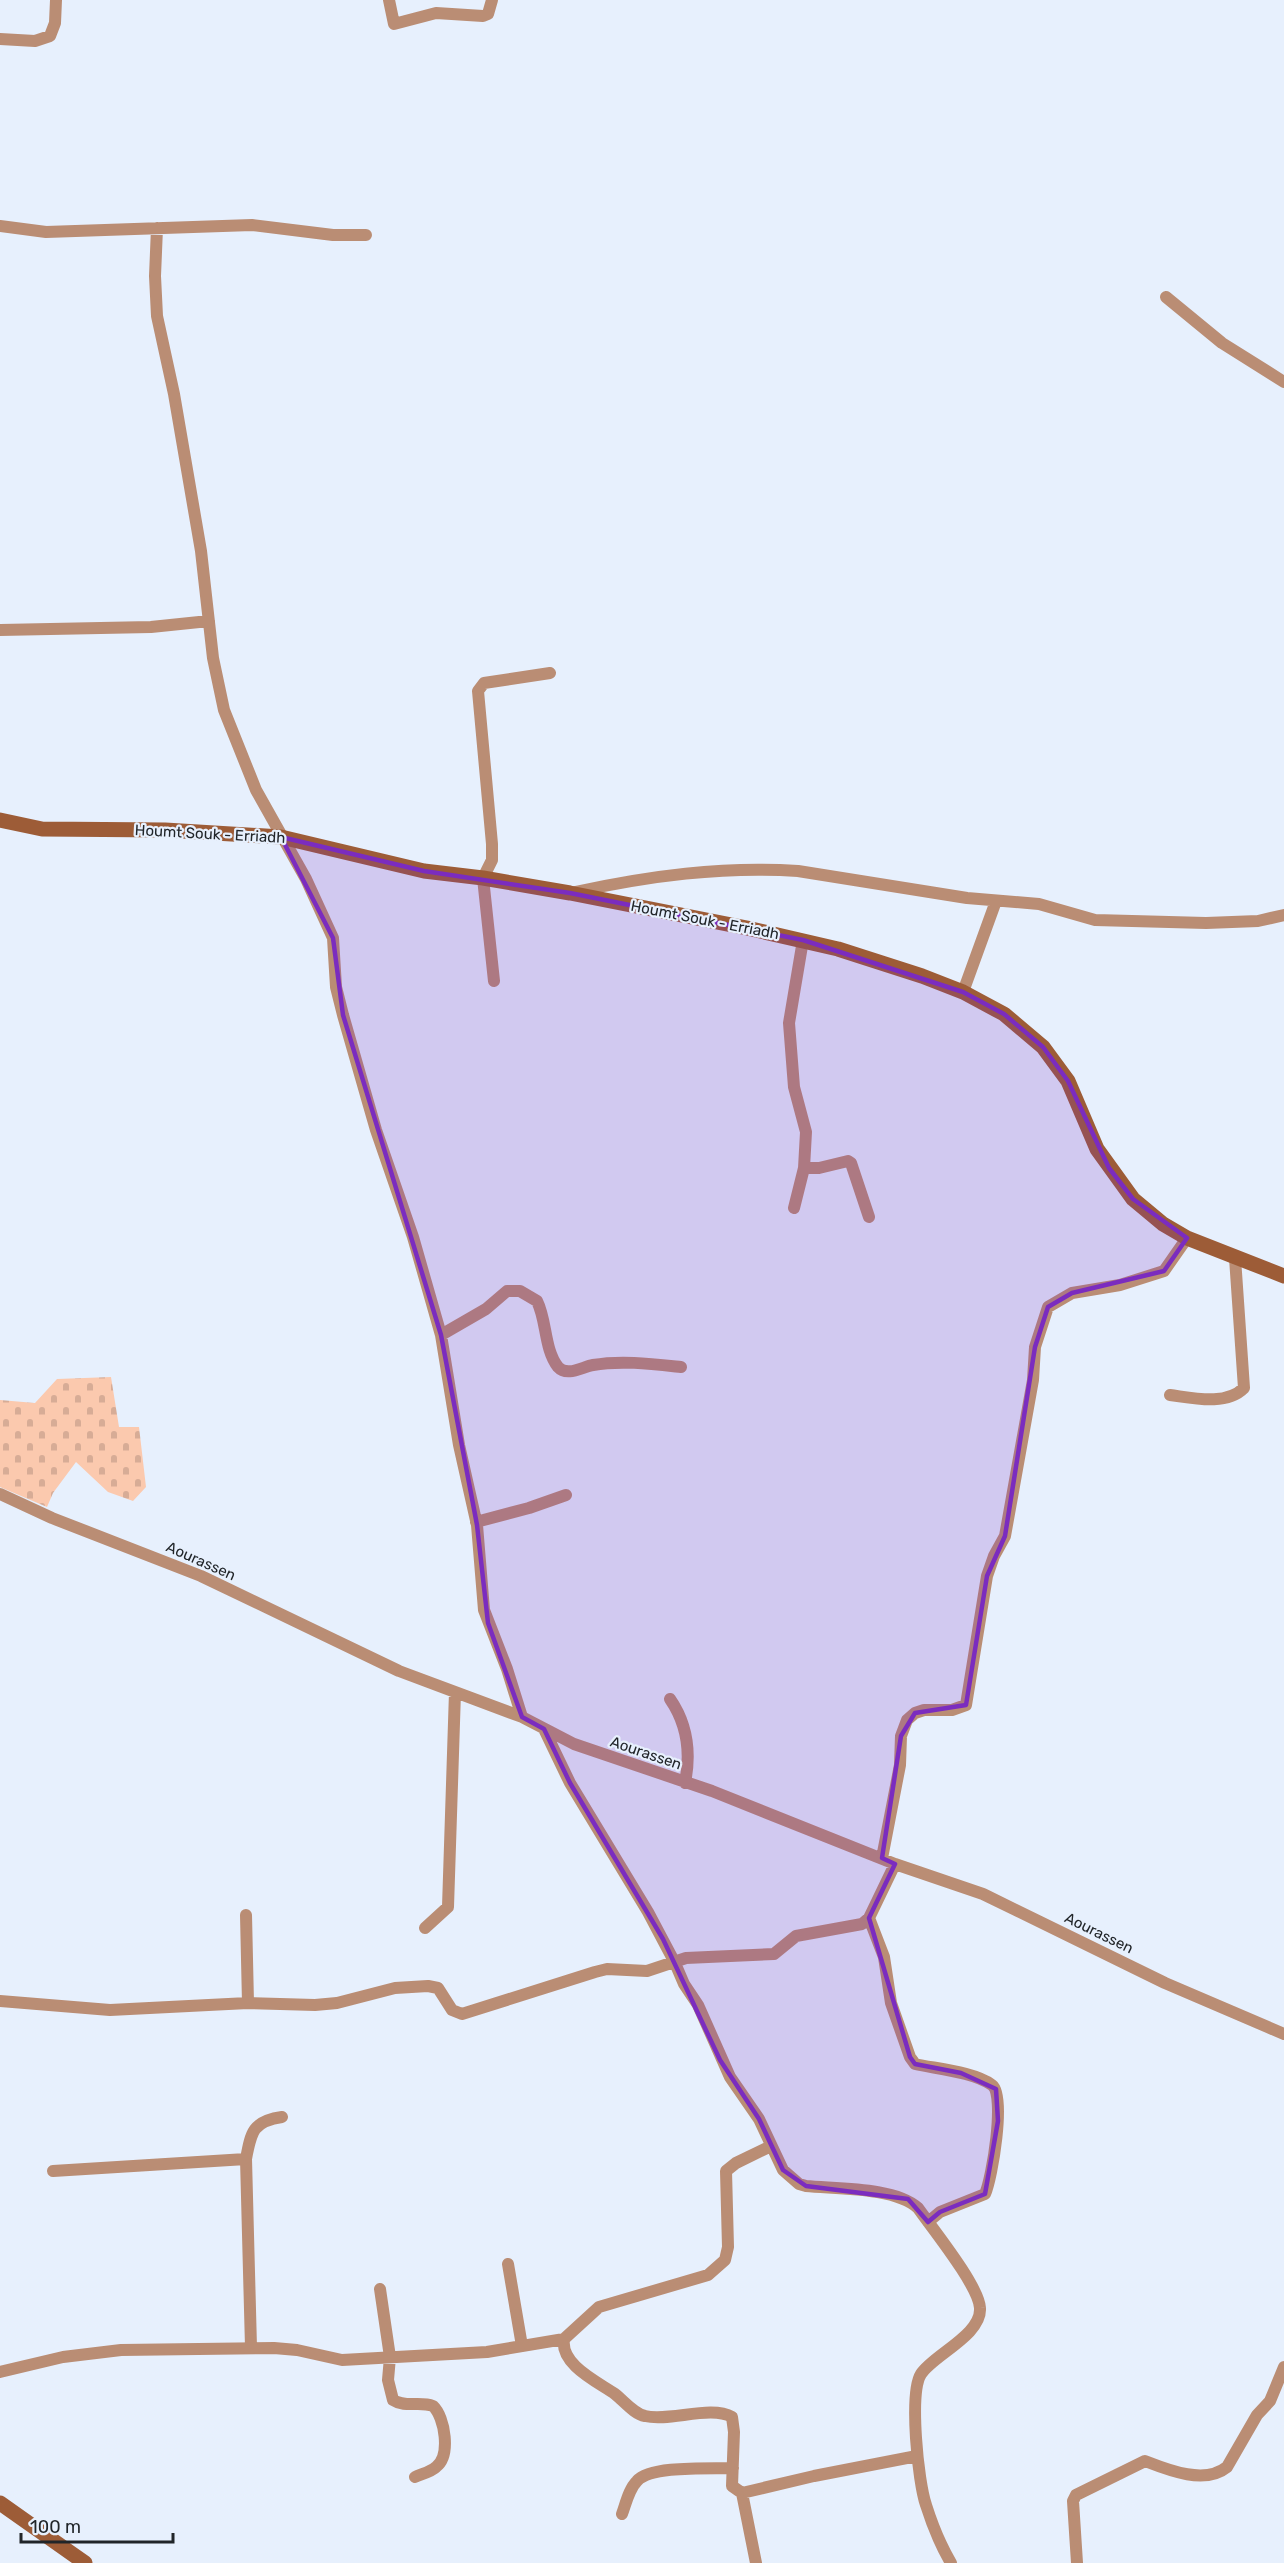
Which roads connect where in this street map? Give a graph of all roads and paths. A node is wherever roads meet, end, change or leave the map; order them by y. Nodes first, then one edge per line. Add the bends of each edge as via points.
1 (56, 0) edge
2 (389, 0) edge
3 (492, 0) edge
4 (0, 39) edge
5 (0, 226) edge
6 (158, 228) junction
7 (366, 235) dead end
8 (1166, 297) dead end
9 (1284, 382) edge
10 (209, 621) junction
11 (0, 630) edge
12 (550, 673) dead end
13 (0, 820) edge
14 (281, 837) junction
15 (483, 878) junction
16 (570, 893) junction
17 (996, 901) junction
18 (1284, 915) edge
19 (803, 940) junction
20 (494, 981) dead end
21 (963, 992) junction
22 (804, 1168) junction
23 (794, 1208) dead end
24 (869, 1217) dead end
25 (1187, 1238) junction
26 (1234, 1258) junction
27 (1284, 1276) edge
28 (441, 1335) junction
29 (681, 1367) dead end
30 (1170, 1395) dead end
31 (0, 1494) edge
32 (566, 1495) dead end
33 (476, 1522) junction
34 (455, 1692) junction
35 (670, 1700) dead end
36 (522, 1717) junction
37 (544, 1729) junction
38 (685, 1783) junction
39 (882, 1858) junction
40 (895, 1864) junction
41 (246, 1915) dead end
42 (869, 1918) junction
43 (425, 1928) dead end
44 (675, 1963) junction
45 (0, 2001) edge
46 (248, 2003) junction
47 (1284, 2034) edge
48 (282, 2117) dead end
49 (771, 2146) junction
50 (246, 2159) junction
51 (53, 2170) dead end
52 (928, 2222) junction
53 (508, 2264) dead end
54 (380, 2289) dead end
55 (564, 2339) junction
56 (522, 2346) junction
57 (251, 2347) junction
58 (390, 2357) junction
59 (1284, 2367) edge
60 (0, 2372) edge
61 (917, 2457) junction
62 (733, 2468) junction
63 (415, 2477) dead end
64 (742, 2493) junction
65 (0, 2503) edge
66 (622, 2514) dead end
67 (85, 2563) edge
68 (756, 2563) edge
69 (951, 2563) edge
70 (1077, 2563) edge

1 - 4 street via 50,36 35,40
2 - 3 street via 394,24 436,13 483,16 488,14
5 - 6 street via 46,232
6 - 7 street via 271,226 333,235
6 - 10 street via 157,316 201,550
8 - 9 street via 1222,343
10 - 11 street via 151,627
10 - 14 street via 224,710 248,772
12 - 15 street via 484,683 478,691 492,852
13 - 14 street, Houmt Souk - Erriadh via 42,829 165,830
14 - 15 street, Houmt Souk - Erriadh via 424,872
14 - 28 street via 306,879 333,939 336,987 343,1015
15 - 16 street, Houmt Souk - Erriadh
15 - 20 street
16 - 17 street via 686,872 771,869
16 - 19 street, Houmt Souk - Erriadh
17 - 18 street via 1039,904 1095,920 1114,921 1206,923 1258,921
17 - 21 street
19 - 21 street, Houmt Souk - Erriadh via 893,966
19 - 22 street via 789,1023 794,1087 806,1131
21 - 25 street, Houmt Souk - Erriadh via 1004,1014 1043,1047 1068,1081 1097,1149 1115,1176 1133,1199
22 - 23 street
22 - 24 street via 851,1163
25 - 26 street, Houmt Souk - Erriadh
25 - 39 street via 1164,1271 1120,1285 1072,1293 1048,1307 1035,1347 1034,1380 1005,1536 987,1576 966,1706 959,1710 924,1710 907,1720 901,1736 900,1765
26 - 27 street, Houmt Souk - Erriadh
26 - 30 street via 1244,1388 1236,1395 1204,1400
28 - 29 street via 513,1290 537,1301 552,1354 565,1371 593,1365
28 - 33 street
31 - 34 street, Aourassen via 201,1576 399,1671
32 - 33 street
33 - 36 street via 484,1610
34 - 36 street, Aourassen
34 - 43 street via 448,1907
35 - 38 street via 683,1719 689,1763
36 - 37 street, Aourassen
37 - 38 street, Aourassen via 574,1744
37 - 44 street via 588,1814
38 - 39 street, Aourassen
39 - 40 street, Aourassen
40 - 42 street
40 - 47 street, Aourassen via 1013,1907 1165,1983
41 - 46 street
42 - 44 street via 853,1927 796,1936 774,1954
42 - 52 street via 884,1957 891,2003 915,2064 962,2073 991,2084 998,2095 990,2183 985,2194 940,2212
44 - 46 street via 647,1971 595,1972 462,2014 452,2010 438,1988 428,1986 395,1988 337,2003
44 - 49 street via 698,2005 720,2060 759,2119
45 - 46 street via 110,2010
48 - 50 street via 264,2120 257,2127
49 - 52 street via 783,2170 799,2184 908,2199
49 - 55 street via 726,2171 728,2247 725,2260 718,2267 695,2279 599,2307
50 - 51 street
50 - 57 street
52 - 61 street via 972,2286 981,2307 968,2334 919,2376
53 - 56 street
54 - 58 street
55 - 56 street
55 - 62 street via 565,2350 581,2370 642,2415 732,2417
56 - 58 street via 487,2352
57 - 58 street via 297,2350 342,2360
57 - 60 street via 121,2350 63,2357
58 - 63 street via 388,2380 393,2400 428,2404 440,2419 445,2451 442,2460 436,2468
59 - 70 street via 1270,2401 1220,2472 1191,2475 1144,2461 1076,2495 1073,2501
61 - 64 street
61 - 69 street via 926,2505
62 - 64 street via 732,2486
62 - 66 street via 644,2475 631,2490
64 - 68 street
65 - 67 street

